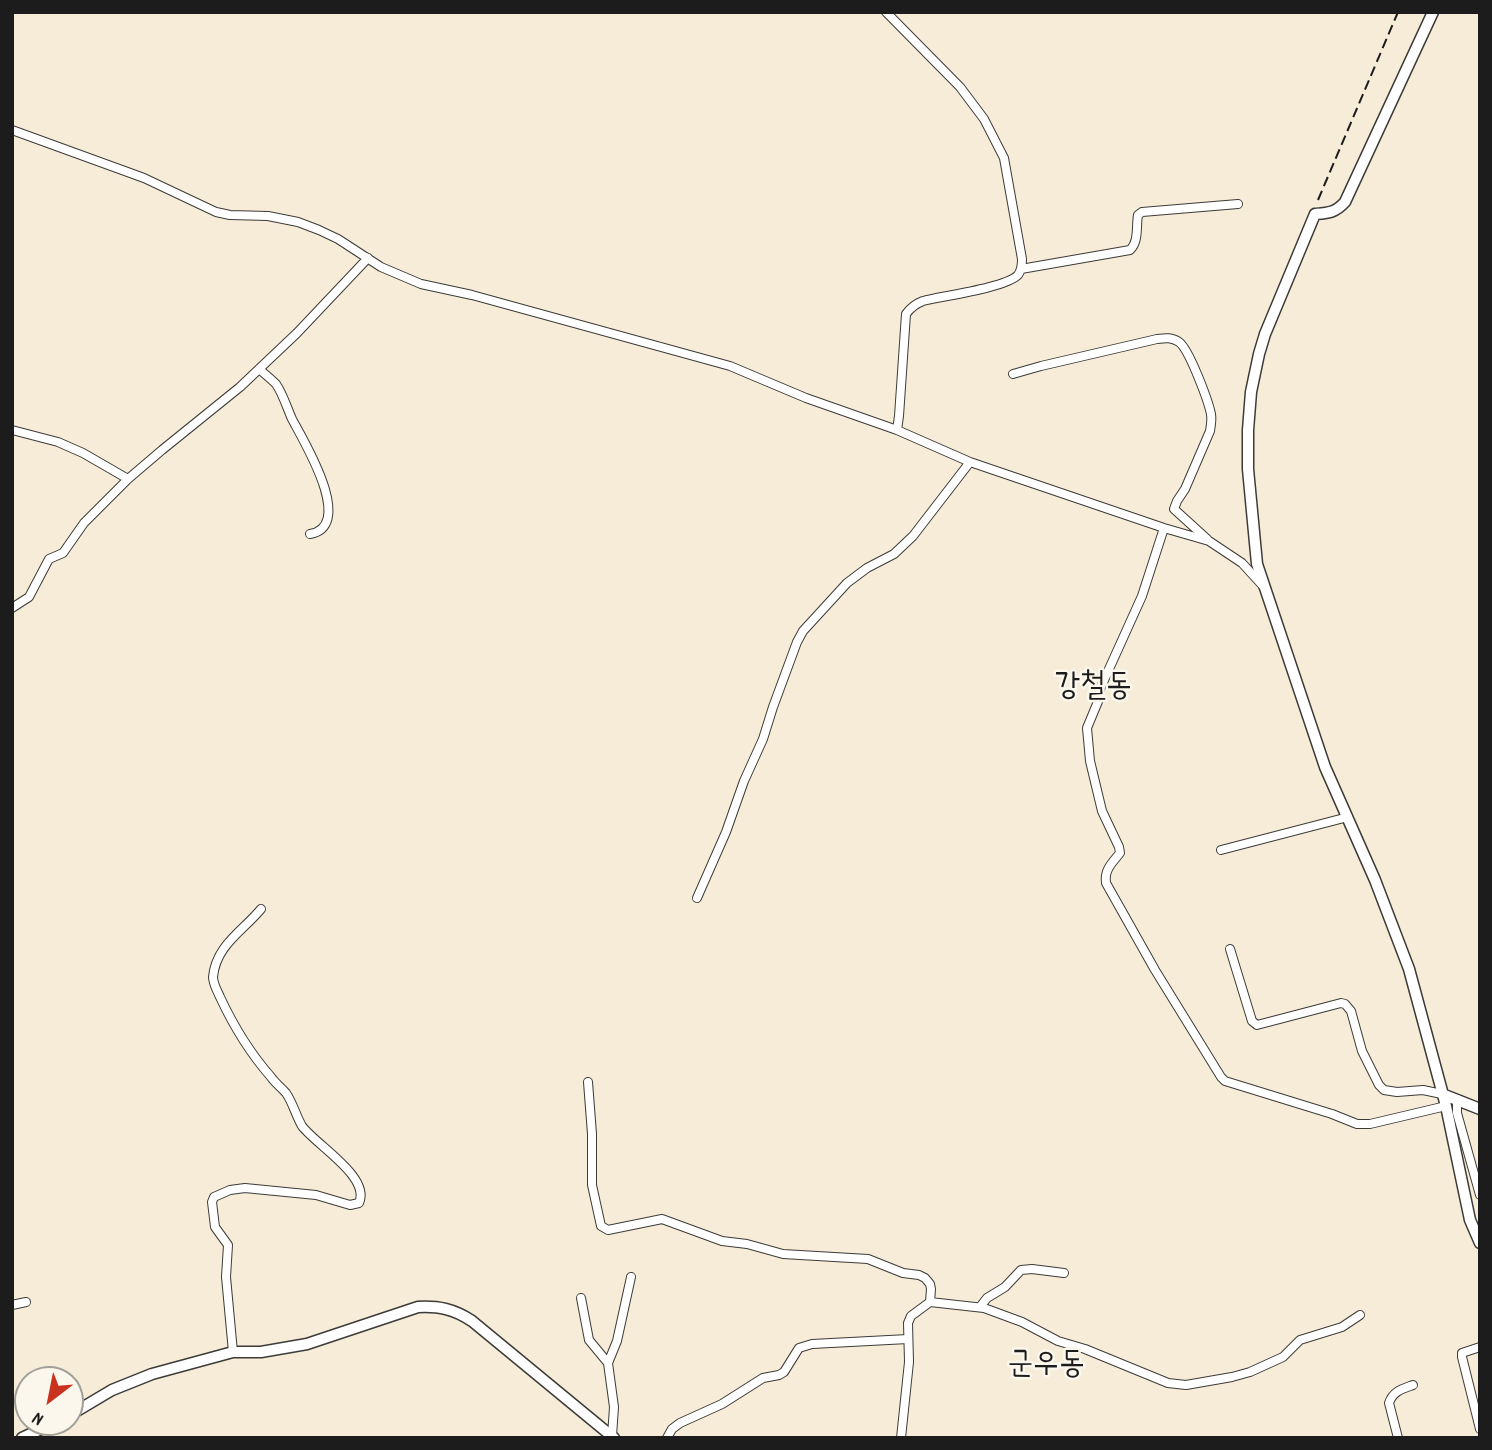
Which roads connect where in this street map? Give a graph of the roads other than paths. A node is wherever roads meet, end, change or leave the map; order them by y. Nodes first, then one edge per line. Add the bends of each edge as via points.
1 (886, 12) edge
2 (1433, 12) edge
3 (12, 130) edge
4 (1238, 204) dead end
5 (368, 258) junction
6 (1021, 269) junction
7 (259, 369) junction
8 (1013, 374) dead end
9 (12, 430) edge
10 (897, 430) junction
11 (970, 463) junction
12 (128, 479) junction
13 (1164, 528) junction
14 (310, 534) dead end
15 (1209, 541) junction
16 (1265, 588) junction
17 (12, 608) edge
18 (1348, 817) junction
19 (1221, 849) dead end
20 (698, 898) dead end
21 (261, 909) dead end
22 (1230, 949) dead end
23 (588, 1082) dead end
24 (1443, 1094) junction
25 (1451, 1103) junction
26 (1480, 1109) edge
27 (1480, 1195) edge
28 (1480, 1243) edge
29 (1064, 1273) dead end
30 (631, 1277) dead end
31 (581, 1298) dead end
32 (26, 1302) dead end
33 (930, 1302) junction
34 (12, 1305) edge
35 (981, 1307) junction
36 (1360, 1315) dead end
37 (908, 1339) junction
38 (1480, 1348) edge
39 (233, 1352) junction
40 (608, 1363) junction
41 (1413, 1385) dead end
42 (84, 1407) edge
43 (1480, 1429) edge
44 (613, 1437) edge
45 (667, 1438) edge
46 (901, 1438) edge
47 (1398, 1438) edge

1 - 6 street via 960,87 995,139 1004,158
2 - 16 street via 1345,202 1339,209 1315,214 1259,354 1249,412 1248,469 1257,564
3 - 5 street via 144,178 216,212 298,222
4 - 6 street via 1142,212 1130,250
5 - 7 street
5 - 10 street via 421,284 730,366
6 - 10 street via 1015,277 987,288 923,300 909,309
7 - 12 street
7 - 14 street via 277,386 326,491 325,525
8 - 15 street via 1157,339 1180,342 1212,421 1174,509
9 - 12 street via 72,448
10 - 11 street
11 - 13 street
11 - 20 street via 914,536 847,583 803,631
12 - 17 street via 84,523 63,553 49,559 29,597
13 - 15 street
13 - 25 street via 1142,596 1087,728 1102,811 1120,853 1105,876 1107,883 1225,1081 1357,1124
15 - 16 street via 1242,563
16 - 18 street via 1325,767
18 - 19 street
18 - 24 street via 1402,948
21 - 39 street via 225,944 212,981 239,1035 285,1092 301,1124 348,1170 362,1195 359,1203 350,1205 316,1195 245,1188 214,1197 215,1227 228,1245
22 - 24 street via 1255,1024 1345,1004 1362,1051 1384,1090
23 - 33 street via 592,1185 601,1226 608,1230 662,1219 722,1241 783,1254 868,1259 925,1278 930,1284
24 - 25 street
25 - 26 street
25 - 27 street
25 - 28 street via 1470,1220
29 - 35 street via 1021,1270
30 - 40 street
31 - 40 street via 589,1340
32 - 34 street
33 - 35 street
33 - 37 street via 911,1315
35 - 36 street via 1150,1376 1186,1385 1250,1372 1283,1357 1300,1340 1342,1327
37 - 45 street via 803,1346 784,1372 680,1423
37 - 46 street
38 - 43 street via 1465,1351 1462,1357
39 - 42 street via 152,1374
39 - 44 street via 307,1344 418,1307 451,1309 485,1330
40 - 44 street
41 - 47 street via 1398,1390 1389,1403

